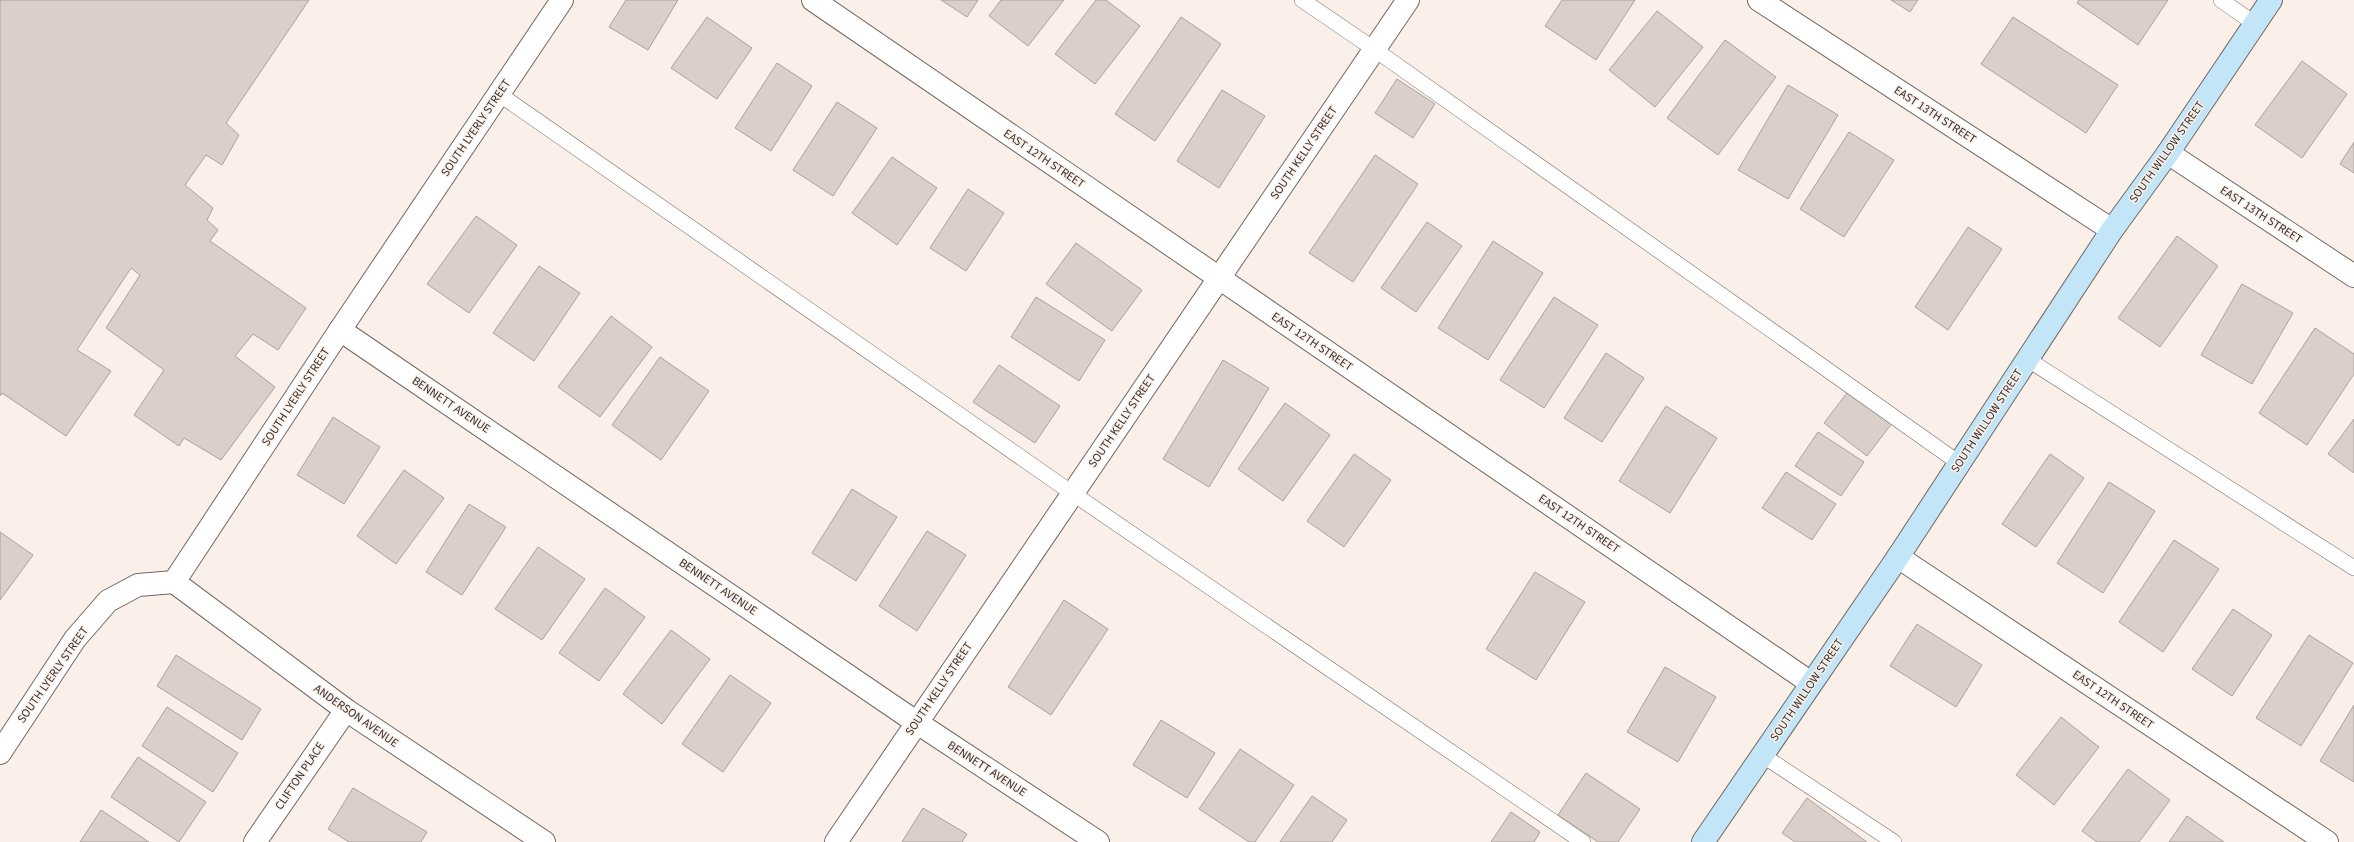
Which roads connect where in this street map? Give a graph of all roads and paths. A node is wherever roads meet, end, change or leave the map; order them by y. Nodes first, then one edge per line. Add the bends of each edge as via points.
1 (562, 0) edge
2 (813, 0) edge
3 (1302, 0) edge
4 (1408, 0) edge
5 (1759, 0) edge
6 (2221, 0) edge
7 (2272, 0) edge
8 (2255, 24) junction
9 (1374, 49) junction
10 (499, 94) junction
11 (2168, 154) junction
12 (2112, 230) junction
13 (2354, 276) edge
14 (1219, 279) junction
15 (340, 330) junction
16 (2027, 359) junction
17 (1959, 463) junction
18 (1072, 493) junction
19 (1898, 557) junction
20 (2354, 568) edge
21 (174, 582) junction
22 (1812, 683) junction
23 (346, 710) junction
24 (916, 722) junction
25 (0, 753) edge
26 (1762, 755) junction
27 (255, 842) edge
28 (544, 842) edge
29 (836, 842) edge
30 (1098, 842) edge
31 (1583, 842) edge
32 (1703, 842) edge
33 (1894, 842) edge
34 (2327, 842) edge

1 - 10 street, SOUTH LYERLY STREET
2 - 14 street, EAST 12TH STREET
3 - 9 lane
4 - 9 street, SOUTH KELLY STREET
5 - 12 street, EAST 13TH STREET
6 - 8 lane
7 - 8 main road, SOUTH WILLOW STREET
8 - 11 main road, SOUTH WILLOW STREET
9 - 14 street, SOUTH KELLY STREET
9 - 17 lane
10 - 15 street, SOUTH LYERLY STREET
10 - 18 lane
11 - 12 main road, SOUTH WILLOW STREET
11 - 13 street, EAST 13TH STREET
12 - 16 main road, SOUTH WILLOW STREET
14 - 18 street, SOUTH KELLY STREET
14 - 22 street, EAST 12TH STREET
15 - 21 street, SOUTH LYERLY STREET
15 - 24 street, BENNETT AVENUE
16 - 17 main road, SOUTH WILLOW STREET
16 - 20 lane
17 - 19 main road, SOUTH WILLOW STREET
18 - 24 street, SOUTH KELLY STREET
18 - 31 lane
19 - 22 main road, SOUTH WILLOW STREET
19 - 34 street, EAST 12TH STREET
21 - 23 street, ANDERSON AVENUE
21 - 25 street, SOUTH LYERLY STREET via 138,585 108,601 76,639
22 - 26 main road, SOUTH WILLOW STREET
23 - 27 street, CLIFTON PLACE
23 - 28 street, ANDERSON AVENUE
24 - 29 street, SOUTH KELLY STREET
24 - 30 street, BENNETT AVENUE
26 - 32 main road, SOUTH WILLOW STREET
26 - 33 lane

